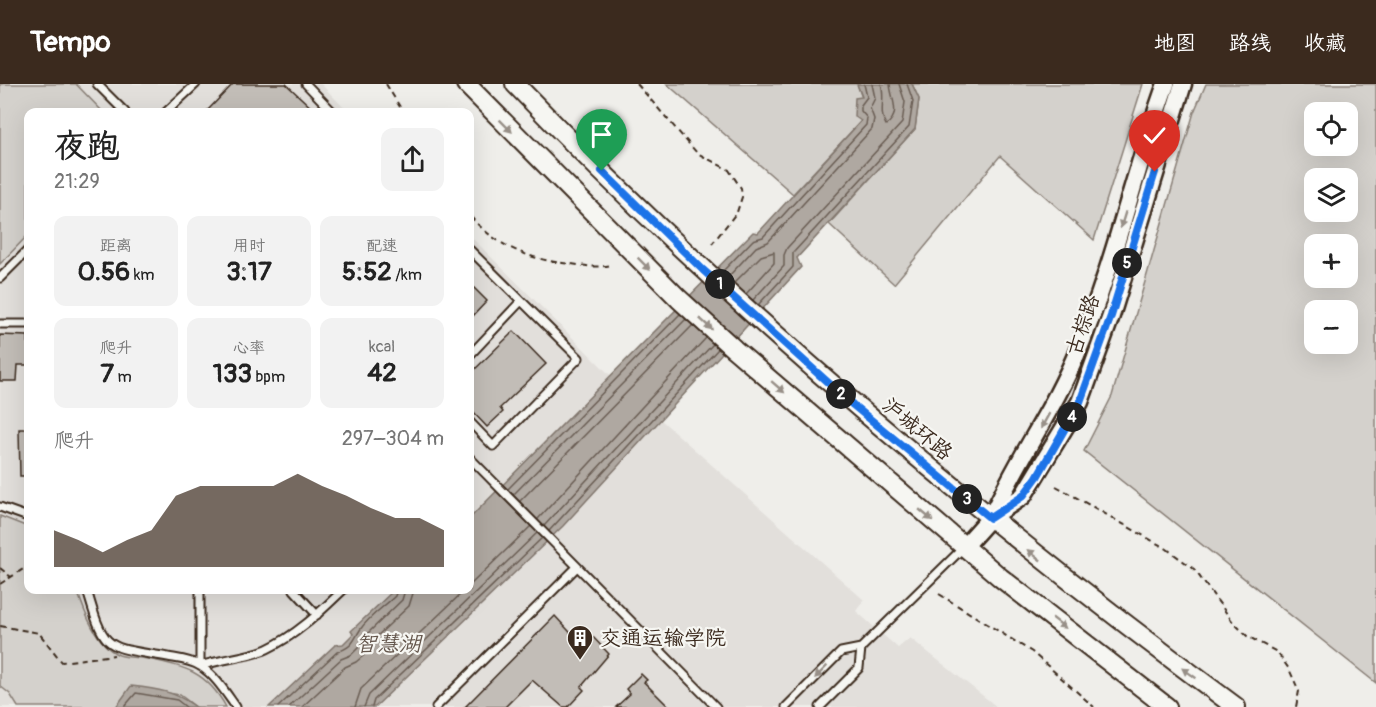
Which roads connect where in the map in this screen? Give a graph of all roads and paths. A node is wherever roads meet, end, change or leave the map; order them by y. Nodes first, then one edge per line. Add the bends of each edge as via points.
1 (97, 84) edge
2 (196, 84) edge
3 (306, 84) edge
4 (386, 84) edge
5 (466, 84) edge
6 (515, 84) edge
7 (638, 84) edge
8 (1166, 84) edge
9 (1183, 84) edge
10 (121, 108) edge
11 (170, 108) edge
12 (329, 108) edge
13 (401, 108) edge
14 (474, 220) edge
15 (711, 244) dead end
16 (474, 254) edge
17 (24, 257) edge
18 (612, 265) dead end
19 (0, 278) edge
20 (521, 301) junction
21 (0, 324) edge
22 (24, 324) edge
23 (474, 351) edge
24 (474, 426) edge
25 (474, 462) edge
26 (1056, 486) dead end
27 (0, 507) edge
28 (24, 516) edge
29 (990, 518) junction
30 (964, 547) junction
31 (577, 567) junction
32 (0, 568) edge
33 (24, 569) edge
34 (11, 577) junction
35 (0, 584) edge
36 (88, 594) edge
37 (201, 594) edge
38 (298, 594) edge
39 (339, 594) edge
40 (939, 594) dead end
41 (317, 615) junction
42 (0, 626) edge
43 (861, 648) junction
44 (125, 650) junction
45 (200, 666) junction
46 (236, 707) edge
47 (436, 707) edge
48 (716, 707) edge
49 (786, 707) edge
50 (820, 707) edge
51 (1094, 707) edge
52 (1167, 707) edge
53 (1236, 707) edge
54 (1296, 707) edge

1 - 10 lane
2 - 11 lane
3 - 12 lane
4 - 13 path
5 -> 30 main road via 679,299
6 - 29 main road, 沪城环路 via 703,270 853,405
7 - 15 path via 697,153 729,170 741,188 737,212
8 -> 29 street, 古棕路 via 1081,345 1048,416 1006,483
9 - 29 street, 古棕路 via 1080,402 1023,496
14 - 18 path via 494,240 520,254 547,261
16 - 20 lane
17 - 19 lane
20 - 23 lane
20 - 24 lane via 579,358 493,446
21 - 22 lane
25 - 31 lane
26 - 54 path via 1167,549 1194,569 1233,622 1247,636 1277,652 1299,691
27 - 28 lane
29 - 30 street, 古棕路
53 -> 29 main road, 沪城环路
30 - 43 lane, 古棕路
30 -> 52 main road
31 - 47 lane
31 - 48 lane
32 - 34 path
33 - 34 path
34 - 35 path
36 - 44 lane via 98,628 111,644
37 - 45 lane
38 - 41 lane
39 - 41 lane
40 - 51 path via 1032,652
41 - 45 lane via 266,650
42 - 44 path via 39,633 62,662 119,655
43 -> 49 lane via 841,652
43 - 50 lane via 859,668
44 - 45 lane via 183,659
45 - 46 lane via 222,686

